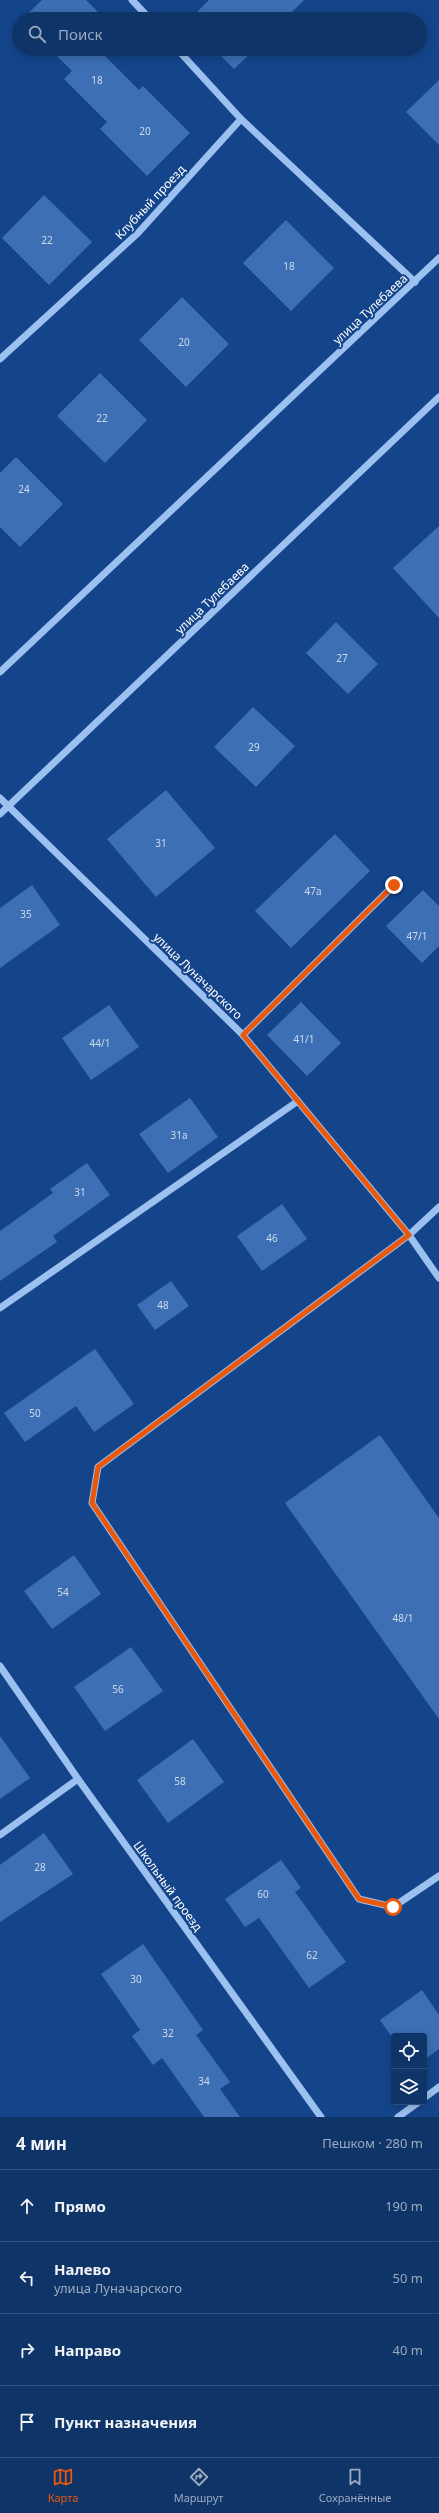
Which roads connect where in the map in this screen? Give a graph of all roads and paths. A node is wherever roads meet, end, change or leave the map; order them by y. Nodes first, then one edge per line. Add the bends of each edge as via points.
1 (132, 0) edge
2 (143, 12) edge
3 (183, 56) edge
4 (241, 119) junction
5 (439, 258) edge
6 (415, 282) junction
7 (0, 359) edge
8 (439, 397) edge
9 (0, 672) edge
10 (0, 798) edge
11 (8, 809) junction
12 (0, 814) edge
13 (394, 885) dead end
14 (243, 1035) junction
15 (298, 1101) junction
16 (439, 1207) edge
17 (409, 1235) junction
18 (439, 1278) edge
19 (0, 1308) edge
20 (0, 1666) edge
21 (78, 1779) junction
22 (0, 1835) edge
23 (439, 1876) edge
24 (439, 2087) edge
25 (427, 2096) edge
26 (414, 2105) edge
27 (321, 2117) edge
28 (398, 2117) edge

1 - 2 street
3 - 4 street
4 - 6 street
4 - 7 street, Клубный проезд via 138,233
5 - 6 street, улица Тулебаева
6 - 9 street, улица Тулебаева
8 - 11 street, улица Тулебаева
10 - 11 street, улица Луначарского
11 - 12 street, улица Тулебаева
11 - 14 street, улица Луначарского
13 - 14 street
14 - 15 street, улица Луначарского
15 - 17 street, улица Луначарского
15 - 19 street
16 - 17 street
17 - 18 street, улица Луначарского
17 - 23 street via 98,1467 92,1503 359,1899 393,1907
20 - 21 street, Школьный проезд
21 - 22 street
21 - 27 street, Школьный проезд
24 - 25 street
26 - 28 street

